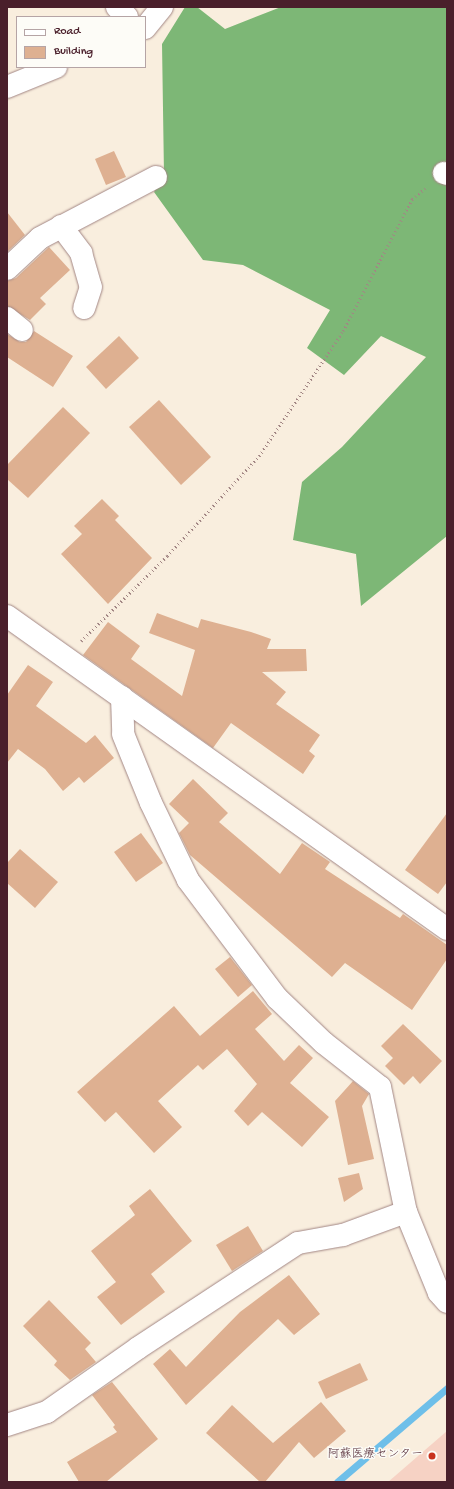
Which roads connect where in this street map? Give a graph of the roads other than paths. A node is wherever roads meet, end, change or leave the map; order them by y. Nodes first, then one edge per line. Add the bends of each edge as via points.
1 (117, 7) edge
2 (162, 7) edge
3 (126, 16) edge
4 (146, 27) edge
5 (54, 68) edge
6 (7, 87) edge
7 (156, 177) dead end
8 (61, 226) junction
9 (7, 269) edge
10 (84, 308) dead end
11 (7, 616) edge
12 (122, 696) junction
13 (447, 929) edge
14 (406, 1212) junction
15 (447, 1302) edge
16 (7, 1425) edge

1 - 3 street
2 - 4 street
5 - 6 street
7 - 8 street
8 - 9 street via 40,238
8 - 10 street via 81,253 91,287
11 - 12 street
12 - 13 street
12 - 14 street via 124,734 151,803 188,880 277,998 324,1043 380,1087
14 - 15 street via 439,1293
14 - 16 street via 343,1235 298,1243 138,1348 47,1412

